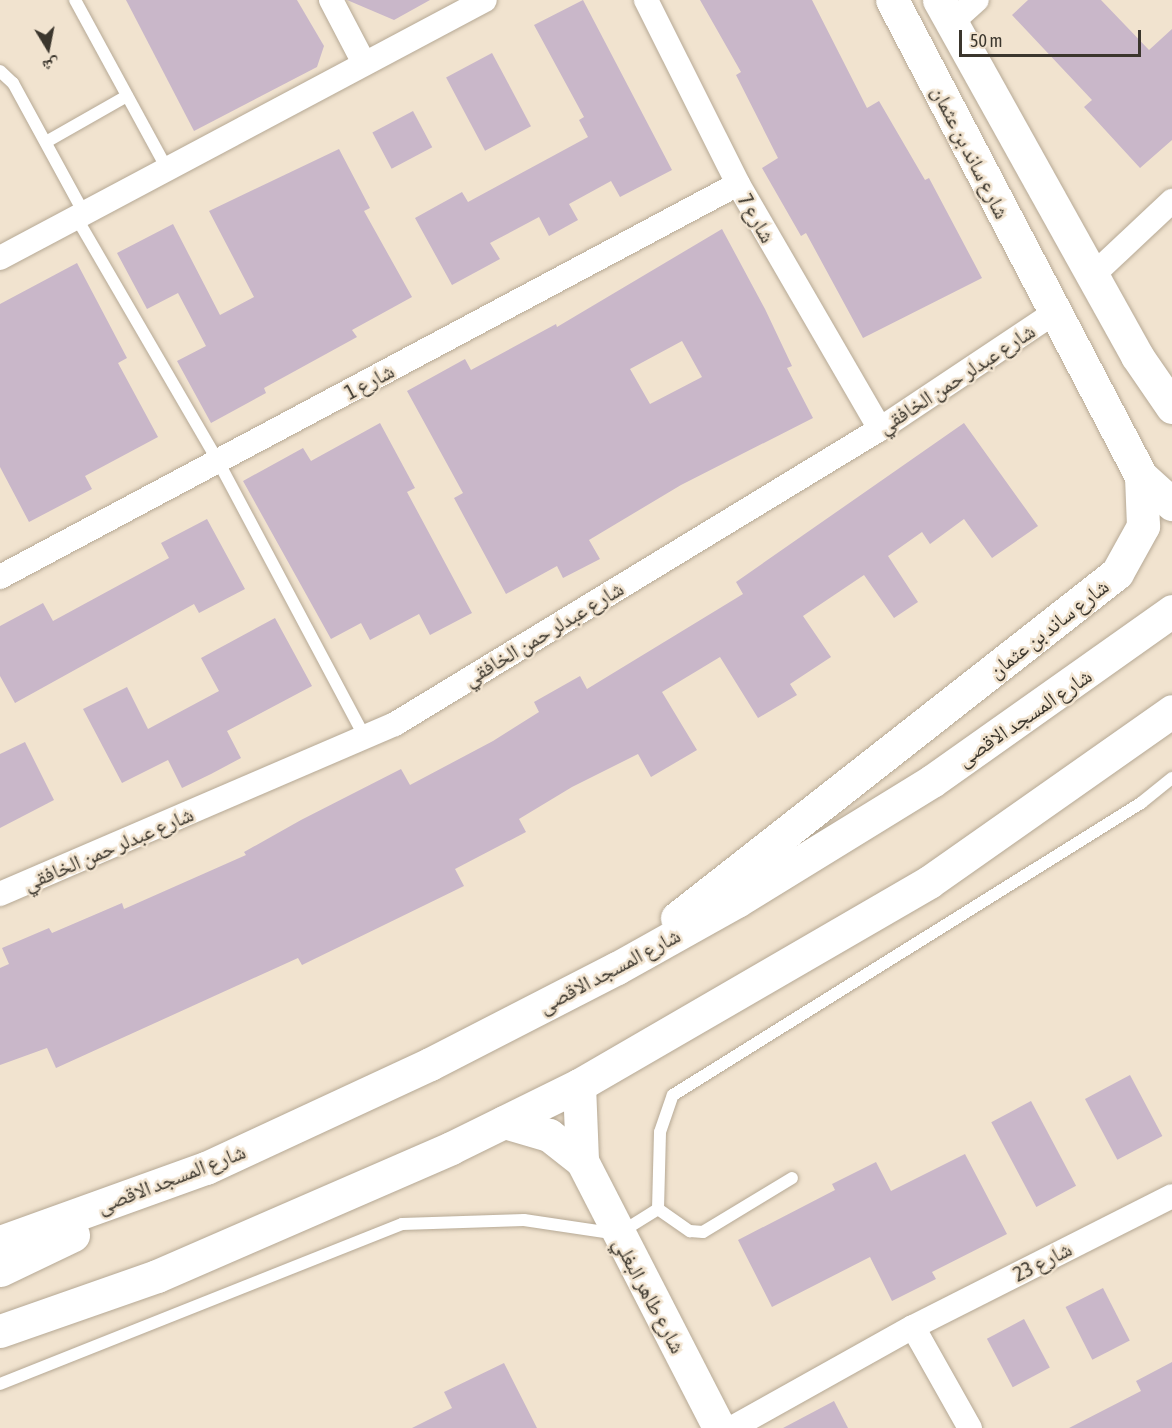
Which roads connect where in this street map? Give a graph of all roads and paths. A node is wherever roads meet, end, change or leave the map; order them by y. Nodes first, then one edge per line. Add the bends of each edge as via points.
1 (75, 0) edge
2 (331, 0) edge
3 (485, 0) edge
4 (646, 0) edge
5 (892, 0) edge
6 (977, 0) edge
7 (945, 12) edge
8 (364, 63) junction
9 (0, 71) edge
10 (127, 96) junction
11 (46, 142) junction
12 (166, 169) junction
13 (738, 184) junction
14 (1172, 201) edge
15 (80, 215) junction
16 (0, 258) edge
17 (1092, 276) junction
18 (1054, 313) junction
19 (1172, 407) edge
20 (880, 429) junction
21 (218, 461) junction
22 (1141, 476) junction
23 (1172, 504) edge
24 (0, 577) edge
25 (1172, 611) edge
26 (1172, 711) edge
27 (364, 737) junction
28 (1172, 778) edge
29 (0, 894) edge
30 (617, 968) junction
31 (579, 1085) junction
32 (504, 1122) junction
33 (582, 1161) junction
34 (206, 1168) junction
35 (792, 1178) dead end
36 (1172, 1196) edge
37 (658, 1209) junction
38 (618, 1234) junction
39 (0, 1242) edge
40 (0, 1270) edge
41 (91, 1300) junction
42 (0, 1316) edge
43 (913, 1327) junction
44 (0, 1331) edge
45 (0, 1384) edge
46 (719, 1428) edge
47 (732, 1428) edge
48 (970, 1428) edge

1 - 10 lane
2 - 8 street
3 - 8 street
4 - 13 street, شارع 7
5 - 18 main road, شارع ساند بن عثمان
6 - 7 street
7 - 17 main road, شارع ساند بن عثمان
8 - 12 street
9 - 11 lane via 13,83
10 - 11 lane
10 - 12 lane
11 - 15 lane
12 - 15 street
13 - 20 street, شارع 7
13 - 21 street, شارع 1
14 - 17 street
15 - 16 street
15 - 21 lane
17 - 19 main road, شارع ساند بن عثمان via 1137,356
18 - 20 street, شارع عبدلر حمن الخافقي
18 - 22 main road, شارع ساند بن عثمان
20 - 27 street, شارع عبدلر حمن الخافقي via 395,724
21 - 24 street, شارع 1
21 - 27 lane
22 - 23 main road
22 - 30 main road, شارع ساند بن عثمان via 1143,526 1117,573 754,854
25 - 30 main road, شارع المسجد الاقصى via 932,781 737,901
26 - 31 main road via 929,882
27 - 29 street, شارع عبدلر حمن الخافقي
28 - 37 lane via 1141,803 673,1095 660,1132
30 - 34 main road, شارع المسجد الاقصى via 430,1064
31 - 32 main road
31 - 33 main road, شارع طاهر البغلي
32 - 33 main road, شارع طاهر البغلي via 549,1135
32 - 41 main road via 157,1276
33 - 38 main road, شارع طاهر البغلي
34 - 39 main road, شارع المسجد الاقصى
34 - 40 main road
35 - 37 lane via 704,1232 690,1231
36 - 43 street, شارع 23
37 - 38 lane
38 - 45 lane via 524,1220 402,1224
38 - 46 main road, شارع طاهر البغلي
41 - 42 main road
41 - 44 main road
43 - 47 street, شارع 23
43 - 48 street

